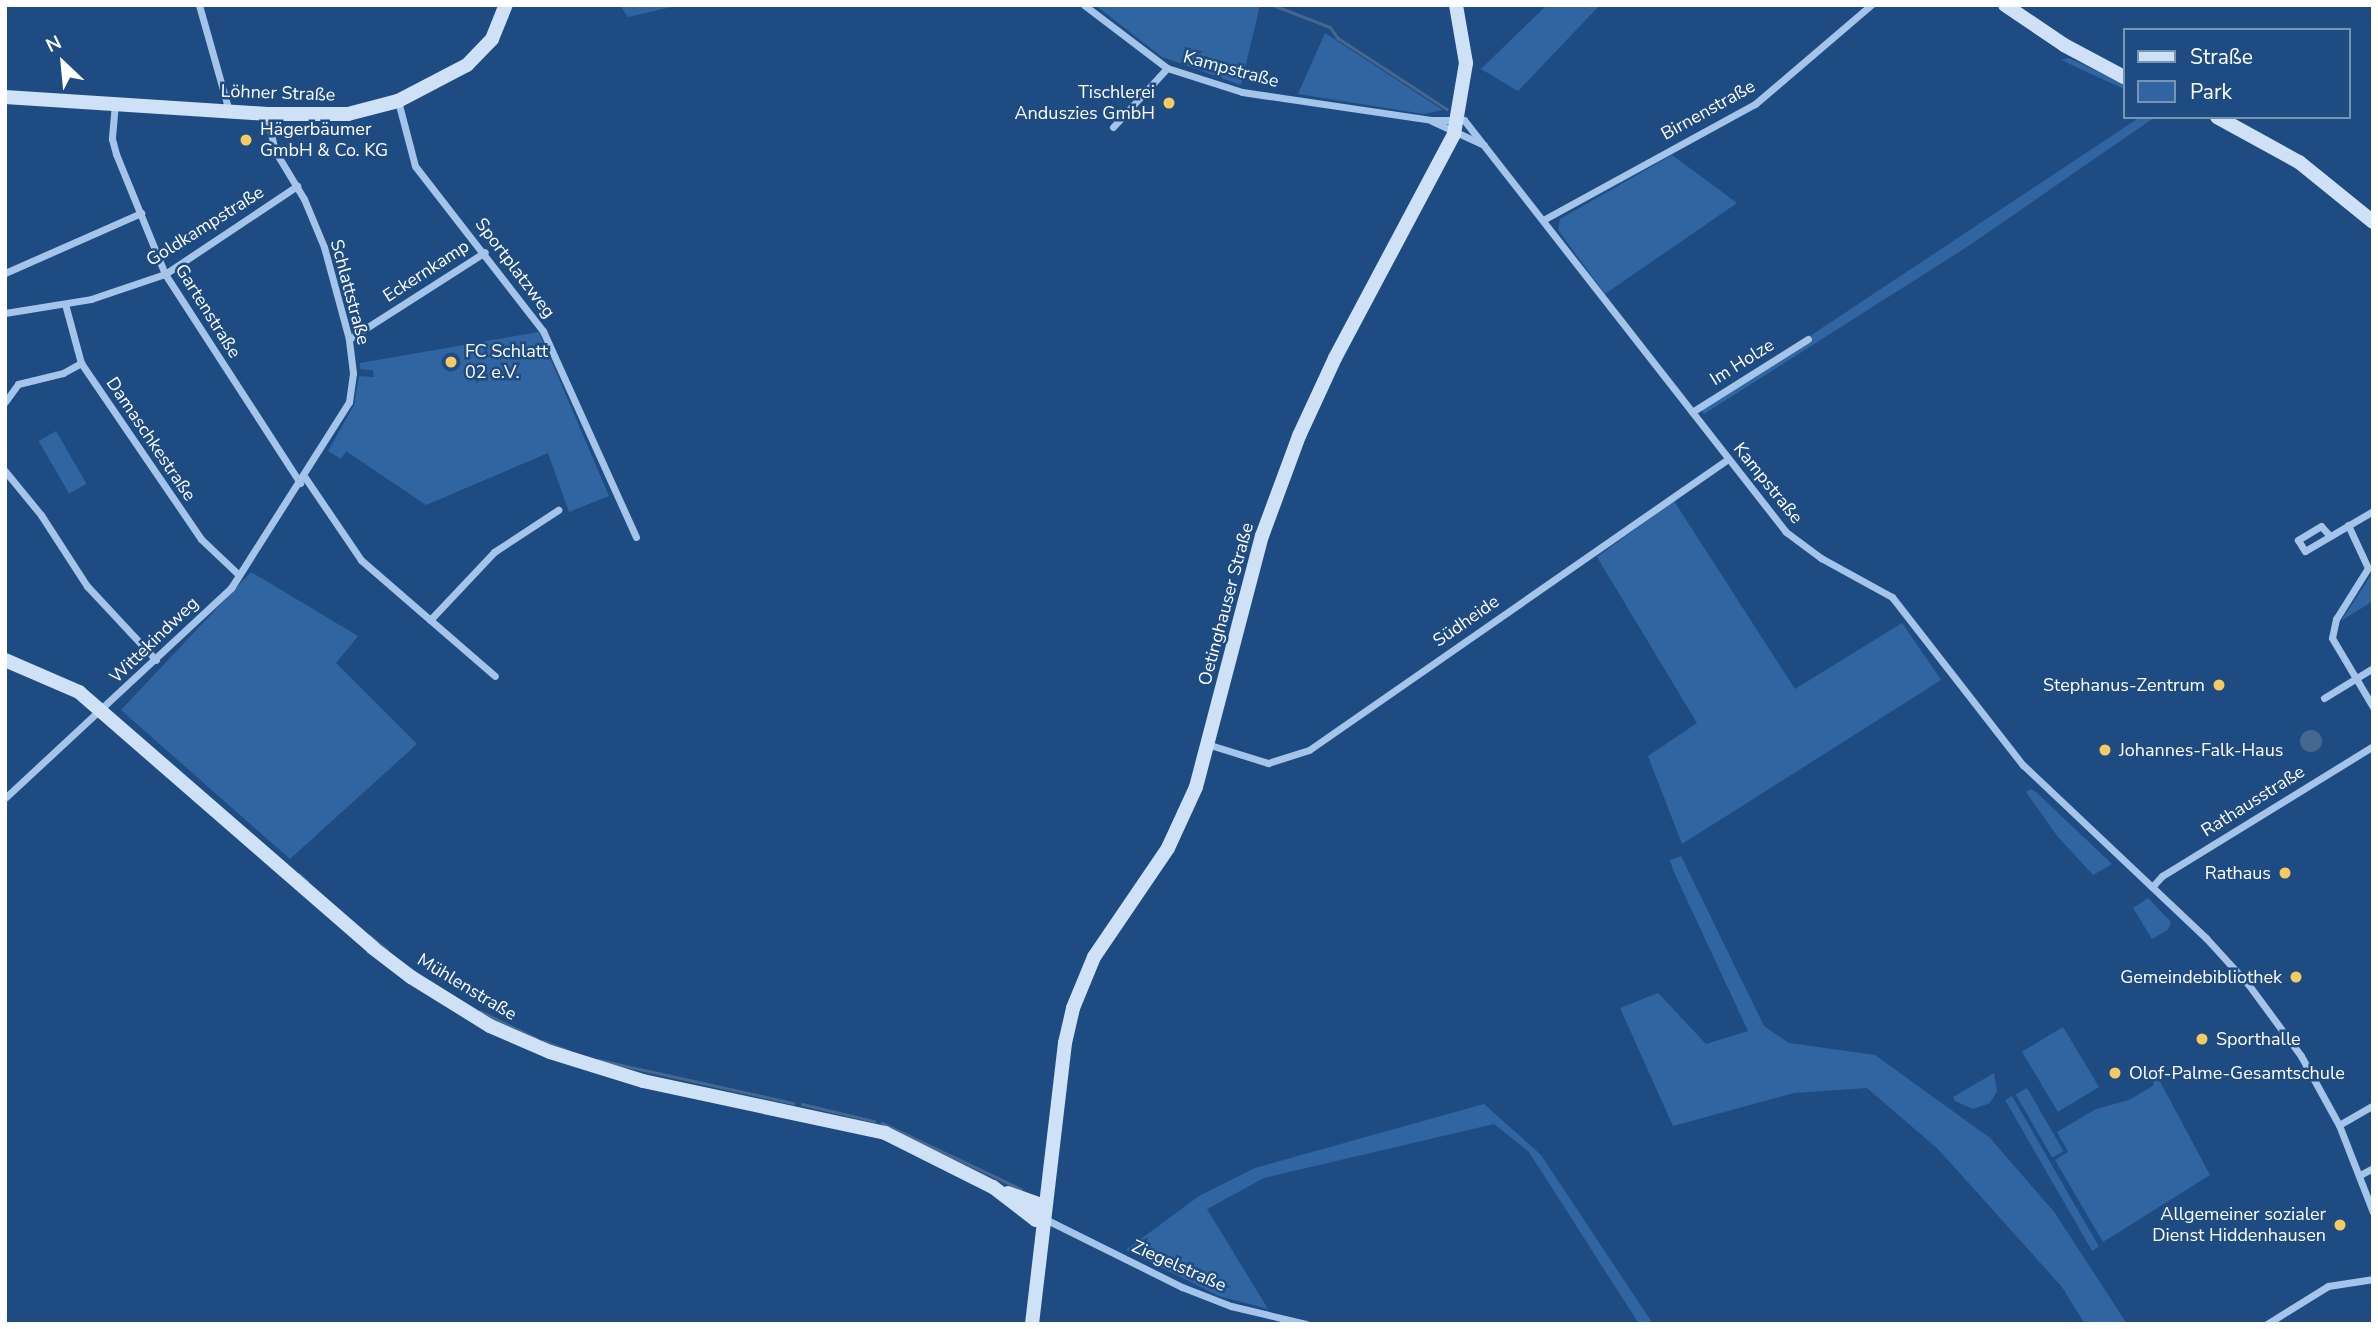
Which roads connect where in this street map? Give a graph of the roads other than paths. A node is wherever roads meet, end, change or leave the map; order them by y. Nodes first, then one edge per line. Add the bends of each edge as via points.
1 (199, 5) edge
2 (506, 5) edge
3 (1084, 5) edge
4 (1456, 5) edge
5 (1871, 5) edge
6 (2005, 5) edge
7 (1167, 68) junction
8 (2122, 76) edge
9 (5, 97) edge
10 (398, 101) junction
11 (115, 103) junction
12 (229, 111) junction
13 (267, 114) junction
14 (1460, 119) junction
15 (2221, 119) edge
16 (1431, 120) junction
17 (1113, 127) dead end
18 (1454, 134) junction
19 (1486, 145) junction
20 (297, 186) junction
21 (141, 213) junction
22 (1543, 220) junction
23 (2373, 222) edge
24 (485, 252) junction
25 (5, 273) edge
26 (165, 274) junction
27 (5, 304) edge
28 (65, 304) junction
29 (7, 313) edge
30 (349, 339) junction
31 (1808, 339) dead end
32 (81, 363) junction
33 (5, 402) edge
34 (1692, 412) junction
35 (1728, 459) junction
36 (5, 471) edge
37 (302, 480) junction
38 (558, 510) dead end
39 (2373, 511) edge
40 (2348, 525) junction
41 (2330, 536) dead end
42 (636, 537) dead end
43 (239, 575) junction
44 (430, 620) junction
45 (5, 660) edge
46 (156, 660) junction
47 (2373, 668) edge
48 (495, 676) dead end
49 (2356, 679) junction
50 (2324, 698) dead end
51 (2373, 707) edge
52 (103, 712) junction
53 (1210, 745) junction
54 (2373, 746) edge
55 (5, 798) edge
56 (2152, 887) junction
57 (2373, 1105) edge
58 (2339, 1125) junction
59 (2373, 1168) edge
60 (2360, 1175) junction
61 (2373, 1212) edge
62 (1044, 1219) junction
63 (2373, 1279) edge
64 (1032, 1324) edge
65 (1306, 1324) edge
66 (2267, 1324) edge

1 - 12 street
2 - 10 street, Löhner Straße via 492,39 476,58 443,81
3 - 7 street, Kampstraße
4 - 14 street, Oetinghauser Straße via 1466,63
5 - 22 street, Birnenstraße via 1755,104
6 - 8 street via 2064,45
7 - 16 street, Kampstraße via 1270,98
7 - 17 street
9 - 11 street, Löhner Straße
10 - 13 street, Löhner Straße via 348,114
10 - 24 street, Sportplatzweg via 415,166
11 - 12 street, Löhner Straße
11 - 21 street, Gartenstraße via 112,139
12 - 13 street, Löhner Straße
13 - 20 street, Schlattstraße via 275,151
14 - 16 street, Kampstraße
14 - 18 street, Oetinghauser Straße
14 - 19 street, Kampstraße
15 - 23 street via 2298,162
16 - 18 street, Kampstraße
18 - 19 street, Kampstraße
18 - 53 street, Oetinghauser Straße via 1335,358 1299,436 1259,547
19 - 22 street, Kampstraße
20 - 26 street, Goldkampstraße
20 - 30 street, Schlattstraße via 324,247
21 - 25 street
21 - 26 street, Gartenstraße
22 - 34 street, Kampstraße
24 - 30 street, Eckernkamp
24 - 42 street, Sportplatzweg via 543,331
26 - 28 street, Goldkampstraße via 121,291
26 - 37 street, Gartenstraße
27 - 29 street
28 - 29 street, Goldkampstraße
28 - 32 street, Damaschkestraße
30 - 37 street, Schlattstraße via 353,373 349,402
31 - 34 street, Im Holze
32 - 33 street via 18,384
32 - 43 street, Damaschkestraße via 201,539
34 - 35 street, Kampstraße
35 - 53 street, Südheide via 1309,750 1268,763
35 - 56 street, Kampstraße via 1798,544 1892,597 2022,765
36 - 46 street via 41,515 87,586
37 - 43 street, Wittekindweg
37 - 44 street via 361,561
38 - 44 street via 494,552
39 - 40 street
40 - 41 street
40 - 49 street via 2368,568 2332,630 2336,647
43 - 46 street, Wittekindweg
44 - 48 street
45 - 52 street, Mühlenstraße via 54,678
46 - 52 street, Wittekindweg
47 - 49 street
49 - 50 street
49 - 51 street
52 - 55 street, Wittekindweg
52 - 62 street, Mühlenstraße via 373,948 490,1026 550,1052 632,1078 885,1133 993,1187 1036,1220
53 - 62 street, Oetinghauser Straße via 1168,848 1084,975 1065,1043
54 - 56 street, Rathausstraße via 2162,876
56 - 58 street, Kampstraße via 2253,989 2301,1056
57 - 58 street
58 - 60 street, Kampstraße
59 - 60 street
60 - 61 street, Kampstraße
62 - 64 street, Oetinghauser Straße
62 - 65 street, Ziegelstraße via 1194,1292
63 - 66 street via 2329,1286

